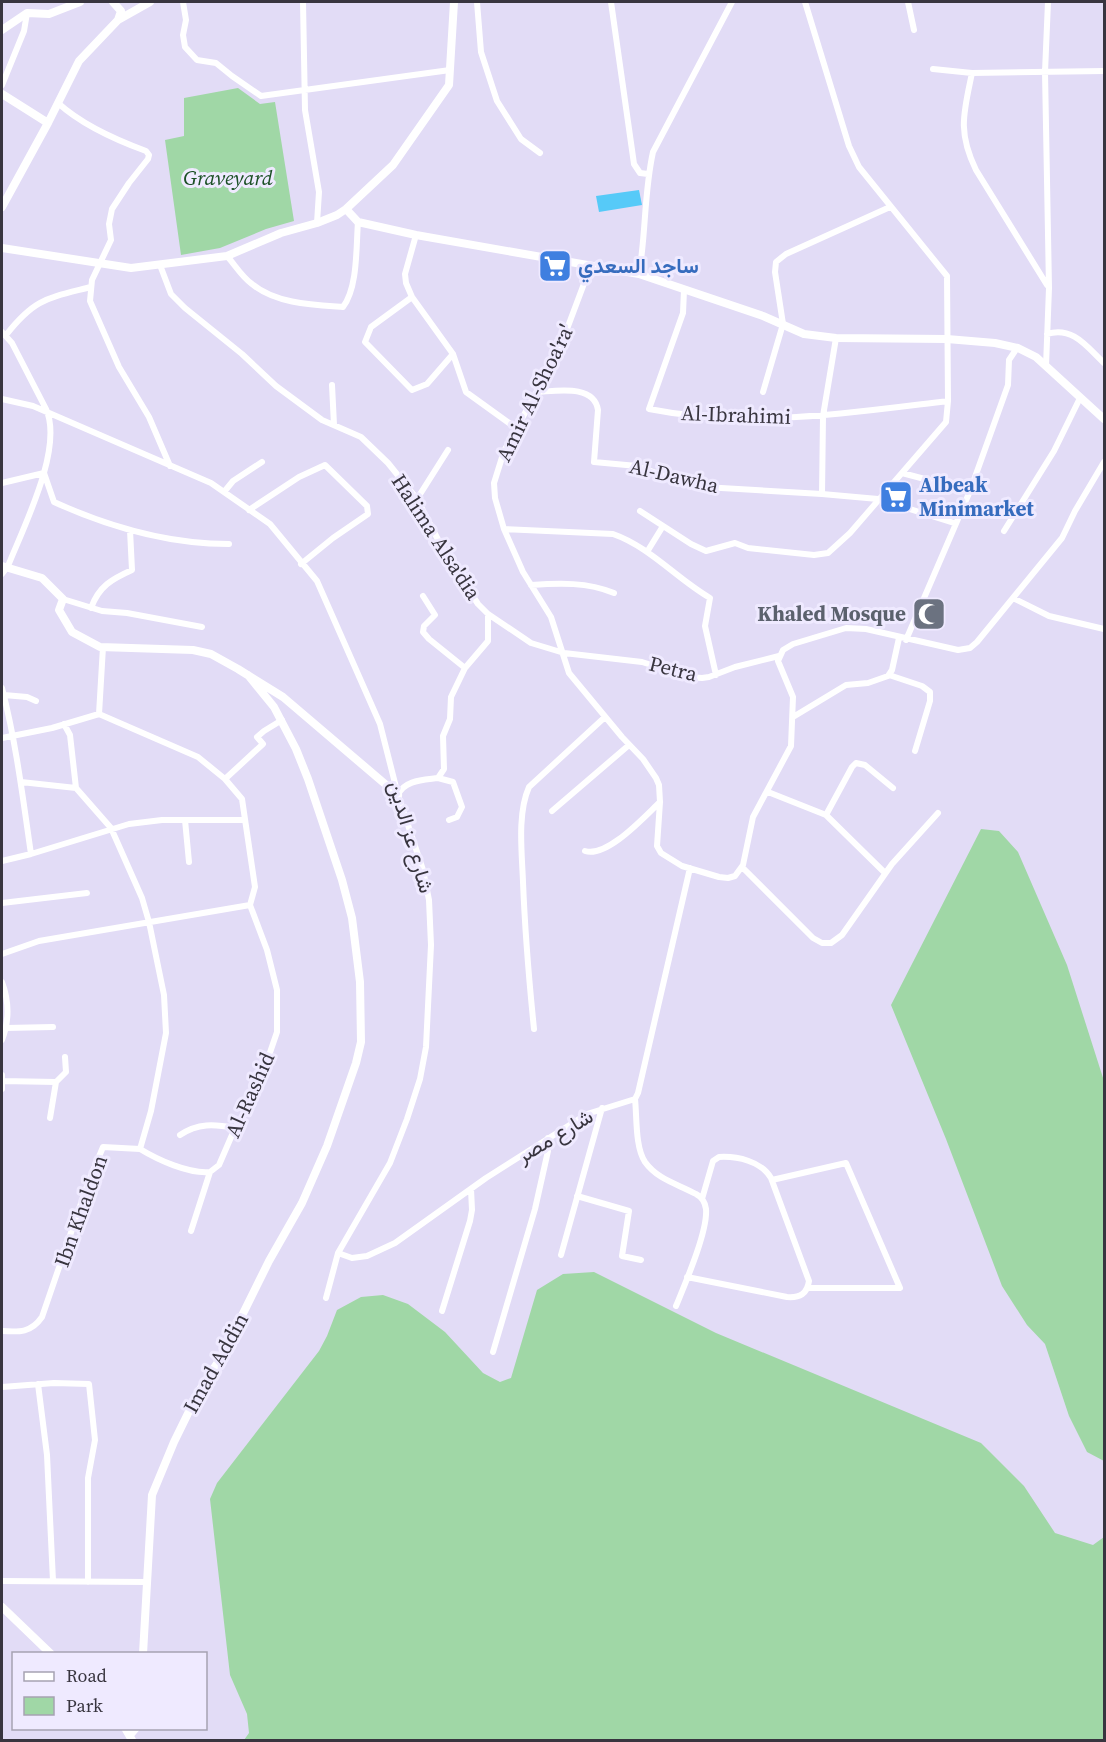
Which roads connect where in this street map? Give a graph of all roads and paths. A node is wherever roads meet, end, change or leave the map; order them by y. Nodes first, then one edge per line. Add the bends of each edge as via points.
1 (80, 2) edge
2 (113, 2) edge
3 (150, 2) edge
4 (183, 2) edge
5 (303, 2) edge
6 (454, 2) edge
7 (477, 2) edge
8 (611, 2) edge
9 (732, 2) edge
10 (805, 2) edge
11 (908, 2) edge
12 (1048, 2) edge
13 (27, 13) junction
14 (118, 20) junction
15 (2, 30) edge
16 (914, 30) dead end
17 (933, 69) dead end
18 (450, 70) junction
19 (1104, 71) edge
20 (1045, 72) junction
21 (972, 73) junction
22 (2, 85) edge
23 (304, 90) junction
24 (2, 94) edge
25 (58, 103) junction
26 (48, 123) junction
27 (540, 153) dead end
28 (648, 174) junction
29 (2, 207) edge
30 (890, 207) junction
31 (346, 209) junction
32 (358, 222) junction
33 (317, 224) junction
34 (416, 235) junction
35 (2, 248) edge
36 (226, 256) junction
37 (100, 262) junction
38 (160, 265) junction
39 (591, 265) junction
40 (639, 274) junction
41 (91, 287) junction
42 (1049, 288) junction
43 (684, 290) junction
44 (412, 297) junction
45 (783, 324) junction
46 (4, 333) edge
47 (1047, 334) junction
48 (836, 338) junction
49 (947, 339) junction
50 (1017, 348) junction
51 (453, 354) junction
52 (1104, 363) edge
53 (1046, 366) junction
54 (332, 385) dead end
55 (537, 392) junction
56 (763, 392) dead end
57 (1080, 398) junction
58 (2, 399) edge
59 (948, 401) junction
60 (48, 414) junction
61 (823, 416) junction
62 (1104, 419) edge
63 (334, 425) junction
64 (516, 428) junction
65 (448, 450) dead end
66 (262, 462) dead end
67 (1104, 462) edge
68 (170, 466) junction
69 (44, 473) junction
70 (902, 473) junction
71 (2, 483) edge
72 (970, 491) junction
73 (224, 492) junction
74 (822, 494) junction
75 (417, 499) junction
76 (878, 499) junction
77 (249, 510) junction
78 (640, 511) dead end
79 (954, 523) junction
80 (663, 526) junction
81 (504, 529) junction
82 (129, 530) junction
83 (1004, 531) dead end
84 (229, 544) dead end
85 (647, 552) junction
86 (301, 564) junction
87 (5, 566) edge
88 (2, 574) edge
89 (531, 585) junction
90 (614, 593) dead end
91 (423, 596) dead end
92 (1013, 598) junction
93 (63, 599) junction
94 (91, 608) junction
95 (488, 614) junction
96 (202, 627) dead end
97 (1104, 629) edge
98 (902, 639) junction
99 (103, 647) junction
100 (564, 653) junction
101 (779, 656) junction
102 (465, 668) junction
103 (248, 675) junction
104 (716, 675) junction
105 (889, 675) junction
106 (2, 692) edge
107 (36, 701) dead end
108 (99, 714) junction
109 (604, 717) junction
110 (793, 717) junction
111 (282, 720) junction
112 (64, 724) junction
113 (12, 736) junction
114 (2, 738) edge
115 (629, 745) junction
116 (915, 751) dead end
117 (438, 778) junction
118 (225, 779) junction
119 (21, 782) junction
120 (76, 788) junction
121 (893, 788) dead end
122 (768, 792) junction
123 (398, 795) junction
124 (660, 802) junction
125 (552, 811) dead end
126 (938, 813) dead end
127 (826, 815) junction
128 (185, 820) junction
129 (245, 820) junction
130 (449, 820) dead end
131 (112, 830) junction
132 (585, 851) dead end
133 (32, 854) junction
134 (2, 861) edge
135 (189, 861) dead end
136 (742, 867) junction
137 (690, 868) junction
138 (885, 873) junction
139 (87, 893) dead end
140 (2, 903) edge
141 (250, 905) junction
142 (149, 922) junction
143 (2, 954) edge
144 (2, 982) edge
145 (52, 1027) dead end
146 (6, 1028) junction
147 (534, 1029) dead end
148 (2, 1040) edge
149 (65, 1057) dead end
150 (2, 1078) edge
151 (56, 1082) junction
152 (2, 1089) edge
153 (635, 1099) junction
154 (602, 1108) junction
155 (50, 1118) dead end
156 (235, 1128) junction
157 (180, 1135) dead end
158 (548, 1138) junction
159 (140, 1149) junction
160 (210, 1172) junction
161 (772, 1180) junction
162 (471, 1189) junction
163 (578, 1196) junction
164 (702, 1199) junction
165 (191, 1231) dead end
166 (338, 1254) junction
167 (561, 1255) dead end
168 (641, 1260) dead end
169 (687, 1277) junction
170 (808, 1288) junction
171 (326, 1298) dead end
172 (676, 1306) dead end
173 (442, 1311) dead end
174 (2, 1331) edge
175 (494, 1352) dead end
176 (38, 1384) junction
177 (2, 1387) edge
178 (2, 1581) edge
179 (53, 1581) junction
180 (88, 1582) junction
181 (148, 1582) junction
182 (2, 1607) edge
183 (50, 1652) edge
184 (143, 1652) edge

1 - 13 street via 49,14
2 - 14 street via 121,11
3 - 14 street
4 - 23 street via 184,46 198,60 216,63 261,96
5 - 23 street
6 - 18 street
7 - 27 street via 481,52 497,101 521,139
8 - 28 street via 633,162 638,171
9 - 28 street via 662,132
10 - 30 street via 849,146 859,167
11 - 16 street
12 - 20 street
13 - 15 street
13 - 22 street via 24,32
14 - 25 street via 79,61
17 - 21 street
18 - 23 street
18 - 31 street via 449,85 393,165
19 - 20 street
20 - 21 street
20 - 42 street
21 - 42 street via 963,123 968,154
23 - 33 street via 319,192
24 - 26 street
25 - 26 street
25 - 37 street via 117,141 149,155 112,209 111,240
26 - 29 street
28 - 40 street
30 - 45 street via 776,262
30 - 49 street via 947,276
31 - 32 street
31 - 33 street
32 - 34 street
32 - 36 street via 353,281 343,307 309,305 272,295 252,285
33 - 36 street via 281,233
34 - 39 street
34 - 44 street via 405,274
35 - 37 street
36 - 38 street
37 - 38 street via 131,268
37 - 41 street
38 - 63 street, Halima Alsa'dia via 174,297 276,386
39 - 40 street
39 - 55 street, Amir Al-Shoa'ra' via 558,353
40 - 43 street
41 - 46 street via 44,300 22,314
41 - 68 street via 90,301 119,367 146,411
42 - 47 street
43 - 45 street
43 - 61 street, Al-Ibrahimi via 683,313 650,409 753,420
44 - 51 street
44 - 51 street via 371,327 364,342 412,390 427,384
45 - 48 street via 804,334
45 - 56 street
46 - 60 street
47 - 52 street via 1069,333
47 - 53 street
48 - 49 street
48 - 61 street
49 - 50 street
49 - 59 street
50 - 53 street
50 - 72 street via 1010,360 1008,385
51 - 64 street via 466,392
53 - 57 street
54 - 63 street
55 - 64 street, Amir Al-Shoa'ra'
55 - 74 street, Al-Dawha via 577,392 593,397 598,410 594,462 638,466 670,478 684,476 704,487
57 - 62 street
57 - 83 street via 1054,451
58 - 60 street, شارع عز الدين
59 - 61 street, Al-Ibrahimi
59 - 70 street via 945,422
60 - 68 street, شارع عز الدين
60 - 69 street via 51,434
61 - 74 street
63 - 75 street, Halima Alsa'dia via 361,437
64 - 81 street, Amir Al-Shoa'ra' via 494,483
65 - 75 street
66 - 73 street via 233,481
67 - 92 street via 1062,538
68 - 73 street, شارع عز الدين
69 - 71 street
69 - 82 street via 54,502
69 - 87 street
70 - 72 street
70 - 76 street
72 - 79 street
73 - 77 street, شارع عز الدين
74 - 76 street, Al-Dawha
75 - 95 street, Halima Alsa'dia via 447,557
76 - 79 street, Al-Dawha
76 - 80 street via 835,549 822,555 732,543 706,551
77 - 86 street, شارع عز الدين via 270,524
77 - 86 street via 325,465 357,496 368,514
78 - 80 street
79 - 98 street
80 - 85 street
81 - 85 street via 614,534
81 - 89 street, Amir Al-Shoa'ra'
82 - 84 street via 180,541
82 - 94 street via 132,570 97,592
85 - 104 street via 710,598 705,626
86 - 123 street, شارع عز الدين via 317,581 380,724
87 - 88 street
87 - 93 street via 42,578
89 - 90 street via 587,585
89 - 100 street, Amir Al-Shoa'ra' via 551,617
91 - 102 street via 435,615 423,632
92 - 97 street via 1049,616
92 - 98 street, Petra via 970,648 952,650
93 - 94 street
93 - 99 street via 59,610 72,632
94 - 96 street
95 - 100 street, Halima Alsa'dia via 531,644
95 - 102 street via 488,641
98 - 101 street, Petra via 846,628 793,644
98 - 105 street
99 - 103 street via 193,650 212,655
99 - 108 street
100 - 104 street, Petra via 624,658 689,677
100 - 109 street, Amir Al-Shoa'ra' via 569,673
101 - 104 street, Petra
101 - 110 street via 778,666 793,697
102 - 117 street via 450,700 450,719 443,736 444,769
103 - 111 street, Imad Addin
103 - 123 street via 283,697
105 - 110 street via 868,683 846,685
105 - 116 street via 930,692
106 - 107 street
106 - 113 street
108 - 112 street
108 - 118 street via 198,757
109 - 115 street, Amir Al-Shoa'ra'
109 - 147 street via 529,787 525,800 520,853
110 - 122 street via 790,746
111 - 118 street via 257,737 263,744
111 - 181 street, Imad Addin via 308,779 351,914 360,982 359,1052 327,1146 302,1203 222,1356 199,1391 152,1495
112 - 113 street
112 - 120 street via 70,735
113 - 114 street
113 - 119 street
115 - 124 street, Amir Al-Shoa'ra' via 652,769 659,785
115 - 125 street
117 - 123 street via 405,784
117 - 130 street via 453,782 462,807 457,817
118 - 129 street via 242,799
119 - 120 street
119 - 133 street
120 - 131 street, Ibn Khaldon
121 - 127 street via 865,765 856,764
122 - 127 street
122 - 136 street via 753,817
123 - 166 street, شارع عز الدين via 414,838 429,900 426,1047 408,1119 390,1163
124 - 132 street via 610,846 596,852
124 - 137 street, Amir Al-Shoa'ra' via 658,849
126 - 138 street
127 - 138 street
128 - 129 street
128 - 131 street via 140,823
128 - 135 street
129 - 141 street via 255,887
131 - 133 street
131 - 142 street, Ibn Khaldon
133 - 134 street
136 - 137 street via 728,878
136 - 138 street via 813,938 827,944 842,935
137 - 153 street
139 - 140 street
141 - 142 street
141 - 156 street, Al-Rashid via 277,990 277,1032 260,1079
142 - 143 street via 39,941
142 - 159 street, Ibn Khaldon via 164,995 166,1033 152,1111
144 - 146 street via 7,995
145 - 146 street
146 - 148 street
149 - 151 street via 66,1072
150 - 151 street
150 - 152 street
151 - 155 street
153 - 154 street, شارع مصر
153 - 164 street via 638,1143 644,1161 658,1176
154 - 158 street, شارع مصر
154 - 163 street
156 - 157 street via 192,1127
156 - 160 street, Al-Rashid via 219,1165
158 - 162 street, شارع مصر
158 - 175 street via 535,1209
159 - 160 street via 160,1161
159 - 174 street, Ibn Khaldon via 103,1147 42,1317 29,1331
160 - 165 street, Al-Rashid
161 - 164 street via 759,1165 719,1157 714,1161
161 - 170 street via 809,1281
161 - 170 street via 846,1163 900,1288
162 - 166 street, شارع مصر via 378,1252 352,1258
162 - 173 street via 470,1221
163 - 167 street
163 - 168 street via 629,1211 622,1256
164 - 169 street via 705,1222
166 - 171 street, شارع عز الدين
169 - 170 street via 798,1298
169 - 172 street
176 - 177 street
176 - 179 street via 47,1455
176 - 180 street via 89,1384 95,1440 88,1478
178 - 179 street
179 - 180 street
180 - 181 street
181 - 184 street, Imad Addin
182 - 183 street

